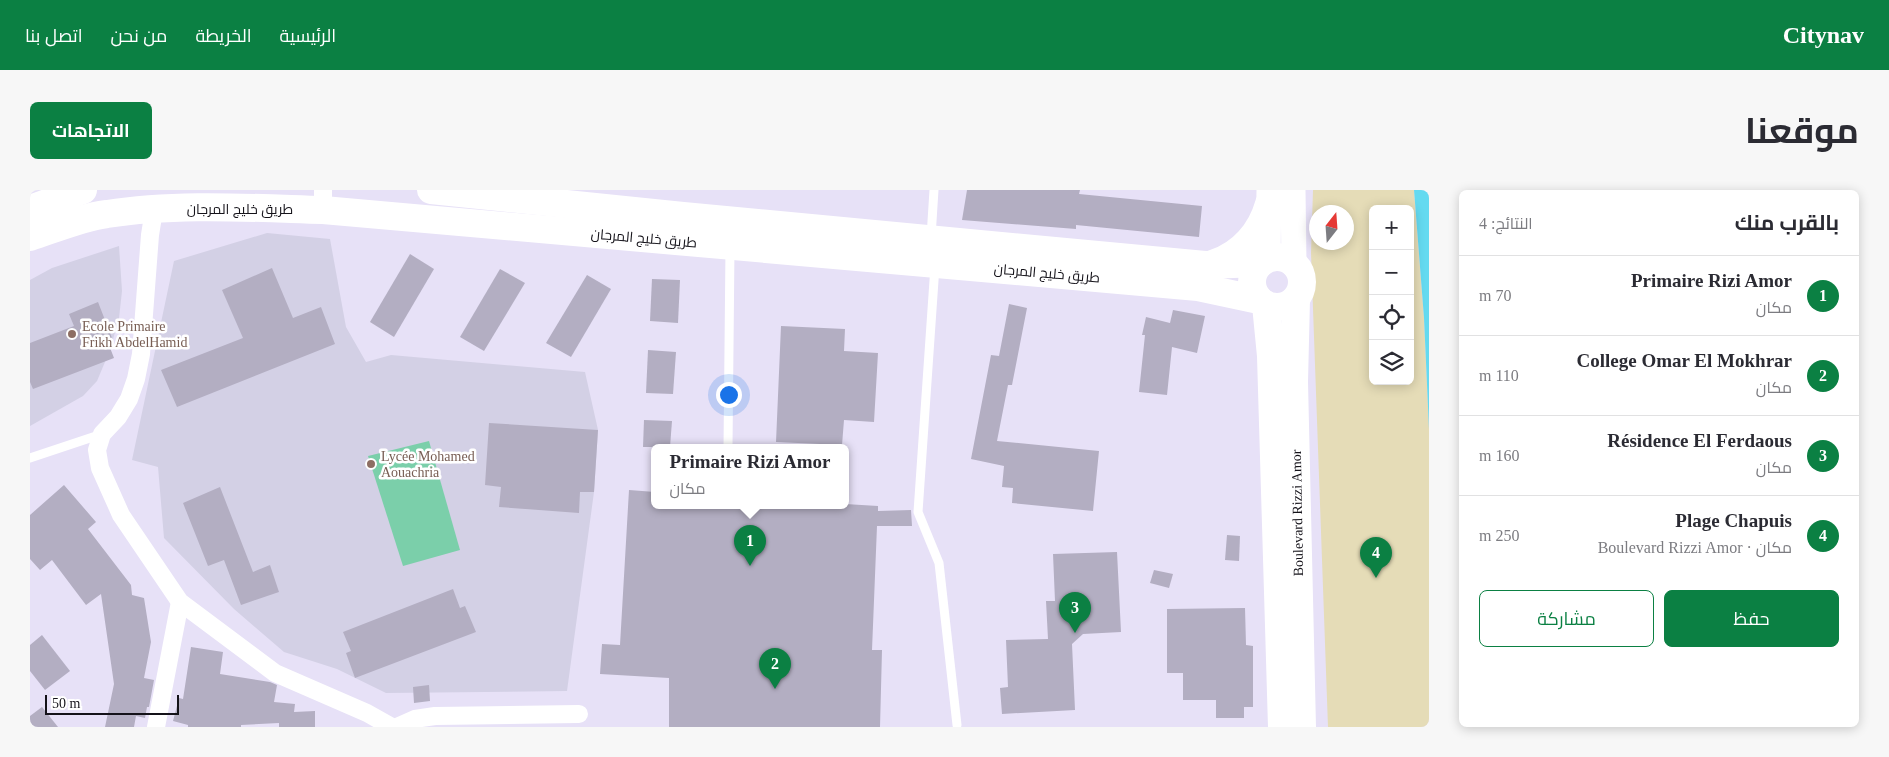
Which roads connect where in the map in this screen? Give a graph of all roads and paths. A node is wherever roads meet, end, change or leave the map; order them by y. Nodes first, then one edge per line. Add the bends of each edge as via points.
1 (83, 190) edge
2 (431, 190) edge
3 (934, 190) edge
4 (1293, 190) edge
5 (1269, 197) edge
6 (323, 200) edge
7 (30, 209) edge
8 (154, 210) junction
9 (682, 229) junction
10 (30, 237) edge
11 (730, 246) junction
12 (933, 251) junction
13 (1264, 261) junction
14 (1294, 264) junction
15 (1201, 276) junction
16 (1296, 299) junction
17 (1263, 302) junction
18 (1272, 356) junction
19 (102, 434) junction
20 (728, 444) edge
21 (30, 458) edge
22 (180, 602) junction
23 (579, 714) dead end
24 (956, 725) dead end
25 (156, 727) edge
26 (392, 727) edge
27 (397, 727) edge
28 (1282, 727) edge
29 (1302, 727) edge

1 - 7 main road
2 - 9 main road, طريق خليج المرجان
3 - 12 lane
4 - 14 main road
5 - 13 main road
5 - 15 main road via 1261,224 1248,242
6 - 8 main road, طريق خليج المرجان
6 - 9 main road, طريق خليج المرجان
8 - 10 main road, طريق خليج المرجان via 105,214
8 - 19 street via 136,379 129,400
9 - 11 main road, طريق خليج المرجان
9 - 12 main road, طريق خليج المرجان
11 - 12 main road, طريق خليج المرجان
11 - 20 lane
12 - 15 main road, طريق خليج المرجان
12 - 24 lane via 918,512 939,563
13 - 14 main road via 1282,258
13 - 15 main road, طريق خليج المرجان
13 - 17 main road via 1252,277 1254,293
14 - 16 main road via 1302,281
15 - 17 main road, طريق خليج المرجان
15 - 18 main road via 1217,294 1243,312 1263,337
16 - 17 main road via 1282,307
16 - 29 main road, Boulevard Rizzi Amor via 1294,382
17 - 18 main road, Boulevard Rizzi Amor
18 - 28 main road, Boulevard Rizzi Amor
19 - 21 lane
19 - 22 street via 97,450 100,468 121,515
22 - 25 street
22 - 26 street via 276,673
23 - 27 street via 435,716 415,719

